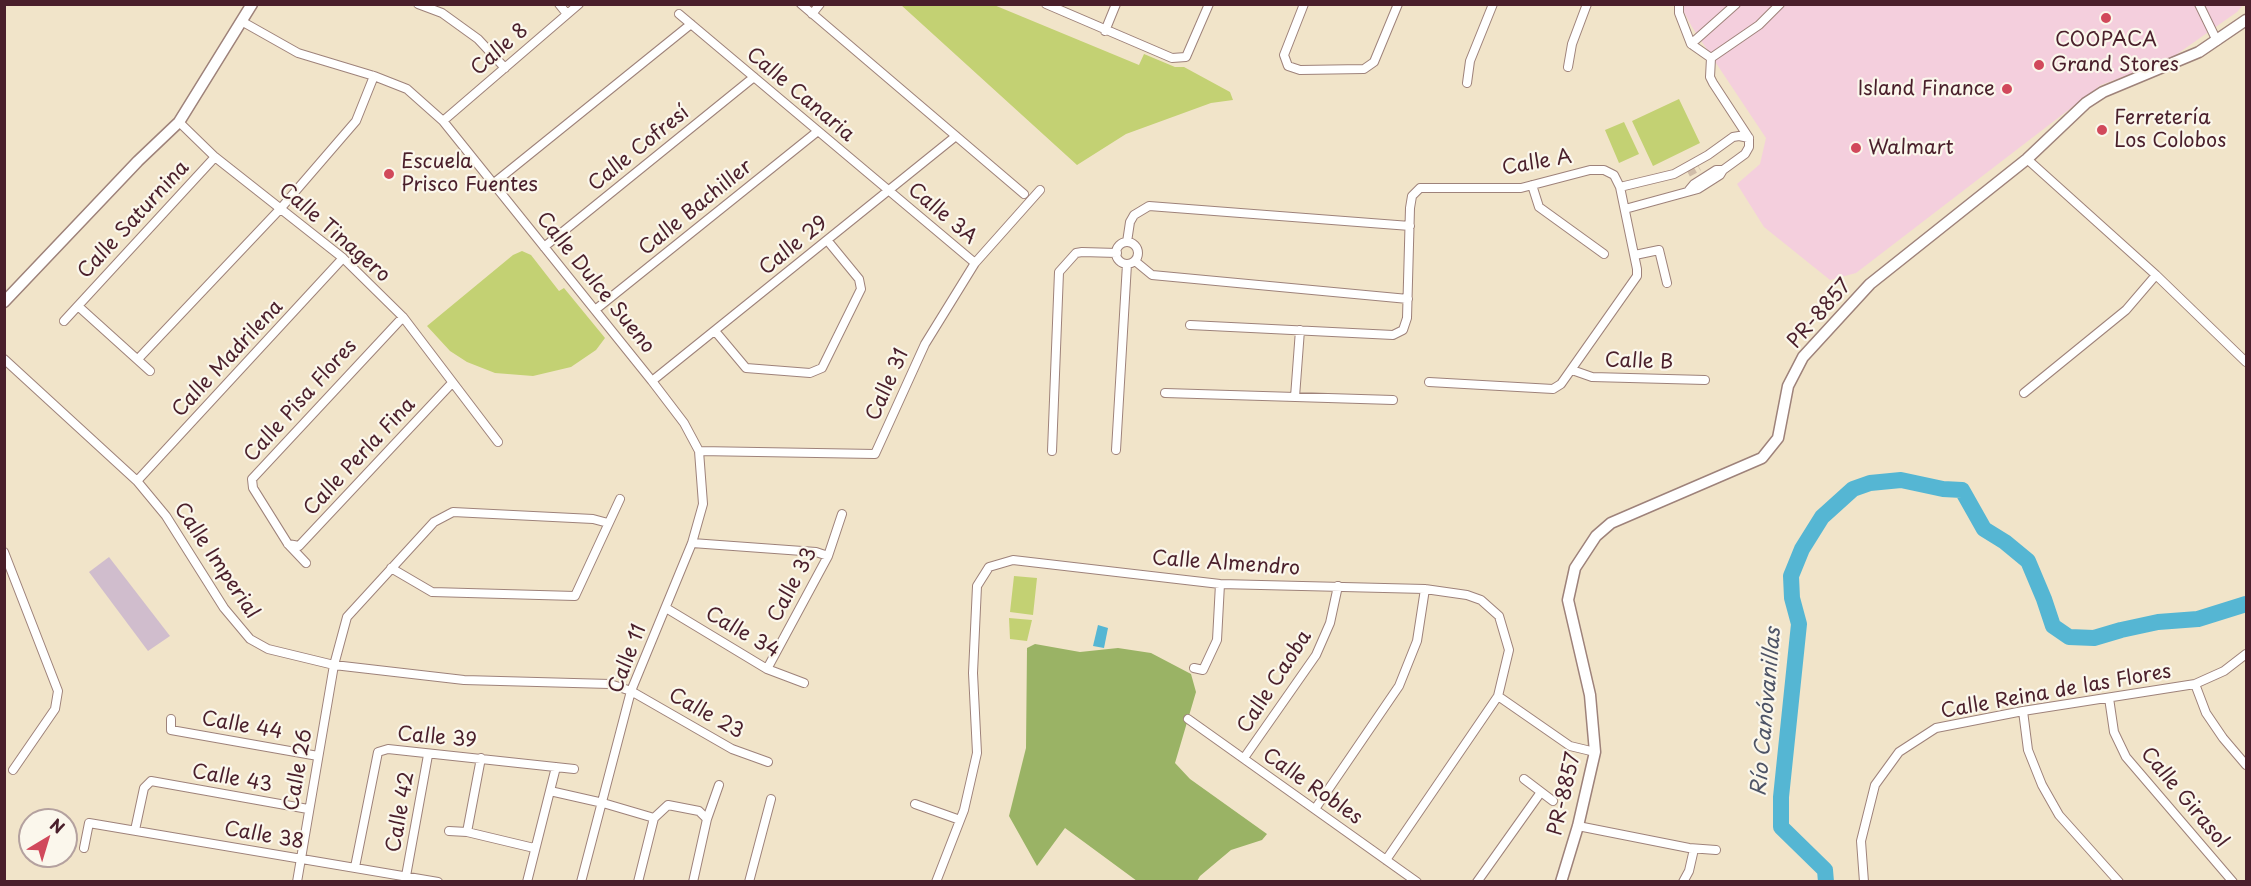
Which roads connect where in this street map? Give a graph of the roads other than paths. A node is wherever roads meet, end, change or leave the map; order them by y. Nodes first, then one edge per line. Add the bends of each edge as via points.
1 (252, 4) edge
2 (418, 4) edge
3 (559, 4) edge
4 (579, 4) edge
5 (801, 4) edge
6 (820, 4) edge
7 (1046, 4) edge
8 (1116, 4) edge
9 (1209, 4) edge
10 (1398, 4) edge
11 (1493, 4) edge
12 (1587, 4) edge
13 (1679, 4) edge
14 (1736, 4) edge
15 (1780, 4) edge
16 (2199, 4) edge
17 (1304, 6) edge
18 (567, 14) junction
19 (679, 14) dead end
20 (812, 14) junction
21 (2247, 20) edge
22 (243, 22) junction
23 (691, 24) junction
24 (1105, 31) junction
25 (2217, 41) junction
26 (1691, 44) junction
27 (1711, 58) junction
28 (1568, 67) dead end
29 (505, 68) junction
30 (374, 76) junction
31 (754, 77) junction
32 (1467, 83) dead end
33 (443, 121) junction
34 (179, 122) junction
35 (818, 131) junction
36 (956, 136) junction
37 (1749, 138) junction
38 (1707, 156) junction
39 (215, 157) junction
40 (2027, 159) junction
41 (1699, 167) tunnel mouth
42 (1688, 173) tunnel mouth
43 (1674, 174) junction
44 (494, 183) junction
45 (1532, 184) junction
46 (1620, 187) junction
47 (1040, 190) dead end
48 (888, 191) junction
49 (1024, 194) dead end
50 (281, 207) junction
51 (1625, 209) junction
52 (1410, 226) junction
53 (827, 240) junction
54 (1127, 242) junction
55 (544, 246) junction
56 (1117, 253) junction
57 (1604, 254) dead end
58 (1635, 255) junction
59 (343, 258) junction
60 (1131, 262) junction
61 (975, 263) junction
62 (2156, 275) junction
63 (1667, 282) dead end
64 (1408, 299) junction
65 (4, 302) edge
66 (78, 306) junction
67 (596, 310) junction
68 (403, 317) junction
69 (64, 321) dead end
70 (1190, 325) dead end
71 (1300, 330) junction
72 (715, 331) junction
73 (4, 359) edge
74 (138, 359) junction
75 (2247, 362) edge
76 (1572, 370) junction
77 (150, 371) dead end
78 (1705, 380) dead end
79 (652, 381) junction
80 (1429, 382) dead end
81 (452, 383) junction
82 (1165, 393) dead end
83 (2024, 393) dead end
84 (1294, 397) junction
85 (1394, 400) dead end
86 (498, 442) dead end
87 (1116, 450) dead end
88 (699, 451) junction
89 (1052, 451) dead end
90 (137, 482) junction
91 (620, 499) dead end
92 (842, 514) dead end
93 (608, 523) junction
94 (692, 543) junction
95 (288, 544) junction
96 (4, 552) edge
97 (828, 556) junction
98 (306, 563) dead end
99 (391, 568) junction
100 (1220, 584) junction
101 (1338, 586) junction
102 (1425, 589) junction
103 (666, 608) junction
104 (2247, 654) edge
105 (334, 664) junction
106 (1194, 668) dead end
107 (767, 669) junction
108 (804, 682) dead end
109 (2195, 684) junction
110 (631, 691) junction
111 (1498, 696) junction
112 (2109, 698) junction
113 (2023, 711) junction
114 (171, 719) dead end
115 (1188, 719) dead end
116 (1595, 752) junction
117 (428, 754) junction
118 (318, 756) junction
119 (481, 758) junction
120 (1244, 758) junction
121 (768, 762) dead end
122 (2247, 765) edge
123 (556, 767) junction
124 (574, 769) dead end
125 (13, 770) dead end
126 (1524, 779) dead end
127 (719, 785) dead end
128 (550, 791) junction
129 (1541, 792) junction
130 (771, 799) dead end
131 (1553, 801) dead end
132 (603, 803) junction
133 (915, 804) dead end
134 (308, 809) junction
135 (1315, 809) junction
136 (654, 818) junction
137 (707, 819) junction
138 (960, 820) junction
139 (1578, 826) junction
140 (135, 830) junction
141 (449, 831) dead end
142 (467, 832) junction
143 (84, 848) dead end
144 (534, 848) junction
145 (1694, 849) junction
146 (1716, 850) dead end
147 (302, 860) junction
148 (1386, 860) junction
149 (355, 867) junction
150 (406, 876) junction
151 (297, 882) edge
152 (438, 882) edge
153 (527, 882) edge
154 (581, 882) edge
155 (638, 882) edge
156 (693, 882) edge
157 (749, 882) edge
158 (936, 882) edge
159 (1417, 882) edge
160 (1477, 882) edge
161 (1561, 882) edge
162 (1683, 882) edge
163 (1864, 882) edge
164 (2119, 882) edge
165 (2233, 882) edge

1 - 22 street
2 - 29 street via 442,13 478,39
3 - 18 street
4 - 18 street, Calle 8
5 - 20 street
6 - 20 street
7 - 24 street
8 - 24 street
9 - 24 street via 1186,57 1172,58
10 - 17 street via 1374,63 1364,69 1300,70 1288,66 1284,55
11 - 32 street via 1470,61
12 - 28 street
13 - 26 street
14 - 26 street
15 - 27 street via 1759,25
16 - 25 street
18 - 29 street, Calle 8
19 - 23 street, Calle Canaria
20 - 36 street
21 - 25 street, PR-8857
22 - 30 street, Calle Dulce Sueno via 298,53
22 - 34 street
23 - 31 street, Calle Canaria
23 - 44 street
25 - 40 street, PR-8857 via 2103,92
26 - 27 street
27 - 37 street via 1710,77
29 - 33 street, Calle 8
30 - 33 street, Calle Dulce Sueno via 407,89
30 - 50 street via 356,121
31 - 35 street, Calle Canaria
31 - 55 street, Calle Cofresí
33 - 44 street, Calle Dulce Sueno
34 - 39 street, Calle Tinagero
34 - 65 street
35 - 48 street, Calle Canaria
35 - 67 street, Calle Bachiller
36 - 48 street, Calle 29
36 - 49 street
37 - 38 street via 1732,137
37 - 51 street via 1745,154 1698,189
38 - 41 street
38 - 43 street
39 - 50 street, Calle Tinagero
39 - 66 street, Calle Saturnina
40 - 62 street
40 - 116 street, PR-8857 via 1870,284 1803,357 1788,386 1778,438 1762,458 1611,523 1596,536 1575,568 1568,600 1590,695
42 - 43 street
43 - 46 street
44 - 55 street, Calle Dulce Sueno
45 - 46 street, Calle A via 1604,170 1614,175
45 - 52 street, Calle A via 1521,188 1420,188 1412,196
45 - 57 street via 1539,207
46 - 51 street
47 - 61 street, Calle 31
48 - 53 street, Calle 29
48 - 61 street, Calle 3A
50 - 59 street, Calle Tinagero
50 - 74 street
51 - 58 street
52 - 54 street via 1149,206 1134,215
52 - 64 street, Calle A
53 - 72 street, Calle 29
53 - 72 street via 859,279 861,289 822,368 810,373 746,368
54 - 56 street via 1120,245
54 - 60 street via 1138,253
55 - 67 street, Calle Dulce Sueno
56 - 60 street via 1120,261
56 - 89 street via 1076,253 1059,272
58 - 63 street via 1659,250
58 - 76 street via 1637,276
59 - 68 street, Calle Tinagero
59 - 90 street, Calle Madrilena
60 - 64 street via 1152,275
60 - 87 street
61 - 88 street, Calle 31 via 925,344 875,454
62 - 75 street
62 - 83 street via 2126,310
64 - 71 street, Calle A via 1403,330 1393,335
66 - 69 street, Calle Saturnina
66 - 74 street
67 - 79 street, Calle Dulce Sueno
68 - 81 street, Calle Tinagero
68 - 95 street, Calle Pisa Flores via 252,479 253,488
70 - 71 street, Calle A
71 - 84 street
72 - 79 street, Calle 29
73 - 90 street, Calle Imperial
74 - 77 street
76 - 78 street, Calle B via 1592,377
76 - 80 street via 1553,389
79 - 88 street, Calle Dulce Sueno via 684,423
81 - 86 street, Calle Tinagero
81 - 95 street, Calle Perla Fina via 299,546
82 - 84 street
84 - 85 street
88 - 94 street, Calle 11 via 703,504
90 - 105 street, Calle Imperial via 166,516 224,608 250,639 268,649
91 - 93 street
92 - 97 street, Calle 33
93 - 99 street, Calle 26 via 453,512 434,522
93 - 99 street via 575,596 432,592
94 - 97 street
94 - 103 street, Calle 11
95 - 98 street
96 - 125 street via 58,691 55,709
97 - 107 street, Calle 33
99 - 105 street, Calle 26 via 347,617
100 - 101 street, Calle Almendro
100 - 106 street via 1217,640 1203,670
100 - 138 street, Calle Almendro via 1013,560 989,567 977,586 973,673 977,753
101 - 102 street, Calle Almendro
101 - 120 street, Calle Caoba via 1330,624 1316,655
102 - 111 street, Calle Almendro via 1474,597 1499,616 1509,650
102 - 135 street via 1417,641 1399,686
103 - 107 street, Calle 34
103 - 110 street, Calle 11
104 - 109 street, Calle Reina de las Flores via 2224,671
105 - 110 street, Calle Imperial via 464,680 610,684
105 - 118 street, Calle 26
107 - 108 street, Calle 34
109 - 112 street, Calle Reina de las Flores
109 - 122 street via 2206,713
110 - 121 street, Calle 23 via 732,749
110 - 132 street, Calle 11
111 - 116 street via 1570,746
111 - 148 street, Calle Almendro
112 - 113 street, Calle Reina de las Flores
112 - 165 street, Calle Girasol via 2114,732 2126,757
113 - 163 street, Calle Reina de las Flores via 1936,728 1899,752 1875,785 1861,841
113 - 164 street via 2028,750 2059,815
114 - 118 street, Calle 44 via 171,730
115 - 120 street, Calle Robles
116 - 139 street, PR-8857
117 - 119 street, Calle 39
117 - 149 street, Calle 39 via 388,749 378,752
117 - 150 street, Calle 42
118 - 134 street, Calle 26
119 - 123 street, Calle 39
119 - 142 street
120 - 135 street, Calle Robles
123 - 124 street, Calle 39
123 - 128 street
126 - 129 street
127 - 137 street
128 - 132 street
128 - 144 street
129 - 131 street
129 - 160 street
130 - 157 street
132 - 136 street
132 - 154 street, Calle 11
133 - 138 street
134 - 140 street, Calle 43 via 151,781 144,788
134 - 147 street, Calle 26
135 - 148 street, Calle Robles
136 - 137 street via 668,805 699,811
136 - 155 street
137 - 156 street
138 - 158 street, Calle Almendro
139 - 145 street
139 - 161 street, PR-8857
140 - 143 street, Calle 38 via 89,823
140 - 147 street, Calle 38
141 - 142 street
142 - 144 street
144 - 153 street
145 - 146 street
145 - 162 street
147 - 149 street, Calle 38
147 - 151 street, Calle 26
148 - 159 street, Calle Robles
149 - 150 street, Calle 38
150 - 152 street, Calle 38

